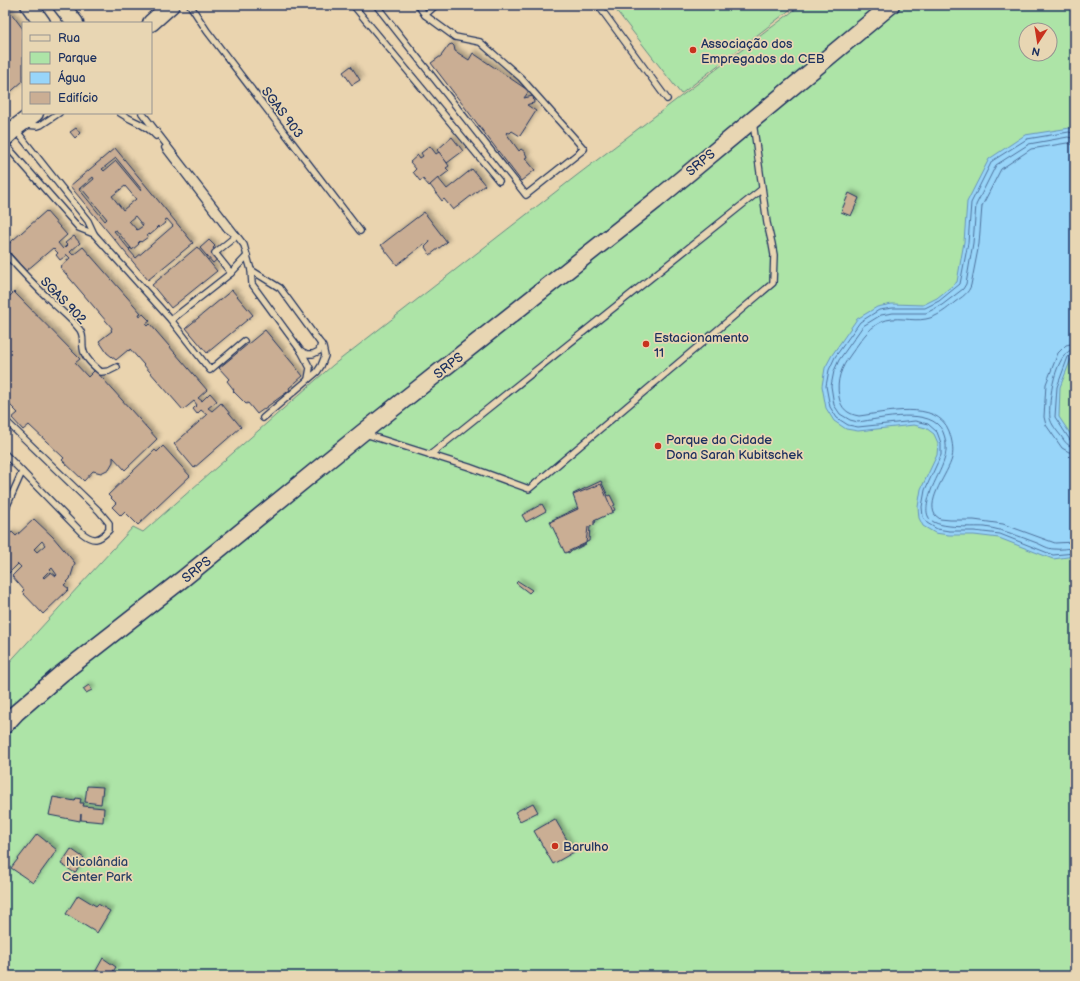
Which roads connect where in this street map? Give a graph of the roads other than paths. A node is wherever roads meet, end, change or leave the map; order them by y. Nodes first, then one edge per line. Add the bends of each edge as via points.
1 (29, 5) edge
2 (61, 5) edge
3 (171, 5) edge
4 (190, 5) edge
5 (352, 5) edge
6 (376, 5) edge
7 (418, 5) edge
8 (436, 5) edge
9 (598, 5) edge
10 (891, 5) edge
11 (425, 15) junction
12 (41, 22) edge
13 (74, 22) edge
14 (153, 24) edge
15 (667, 99) dead end
16 (34, 114) edge
17 (57, 114) edge
18 (122, 114) edge
19 (143, 114) edge
20 (752, 118) junction
21 (13, 131) edge
22 (5, 144) edge
23 (499, 181) dead end
24 (762, 189) junction
25 (360, 231) dead end
26 (94, 234) junction
27 (235, 235) junction
28 (5, 253) edge
29 (247, 256) junction
30 (251, 270) junction
31 (231, 273) junction
32 (171, 320) junction
33 (244, 341) dead end
34 (321, 344) junction
35 (301, 351) junction
36 (117, 367) dead end
37 (308, 379) junction
38 (263, 418) dead end
39 (5, 420) edge
40 (362, 433) junction
41 (5, 454) edge
42 (430, 455) junction
43 (22, 472) junction
44 (5, 510) edge
45 (5, 725) edge

1 - 12 main road
2 - 13 main road
3 - 14 main road
4 - 25 lane, SGAS 903 via 207,31
5 - 23 lane
6 - 11 lane via 526,195 584,149 521,78 480,42 455,37
7 - 11 lane
8 - 11 lane
9 - 15 lane
10 - 20 main road, SRPS
16 - 21 main road
17 - 21 lane via 38,126
18 - 27 lane via 150,129 226,229
19 - 27 lane
20 - 24 lane
20 - 40 main road, SRPS via 655,200
21 - 26 lane via 88,221
22 - 26 lane via 79,228
24 - 42 lane
24 - 42 lane via 773,250 773,283 529,489
26 - 32 lane
27 - 29 lane via 244,245
27 - 31 lane via 215,253
28 - 36 lane, SGAS 902 via 80,331 85,355 93,364 101,372
29 - 30 lane
29 - 31 lane
30 - 34 lane via 280,288
30 - 35 lane via 252,284
31 - 32 lane
32 - 33 lane via 210,370
34 - 35 lane via 319,351 313,354
34 - 37 lane via 324,360 317,372
35 - 37 lane via 310,368
37 - 38 lane
39 - 43 lane via 99,511 109,523 109,530 96,540 89,539
40 - 42 lane
40 - 45 main road, SRPS via 61,674
41 - 43 lane
43 - 44 lane

